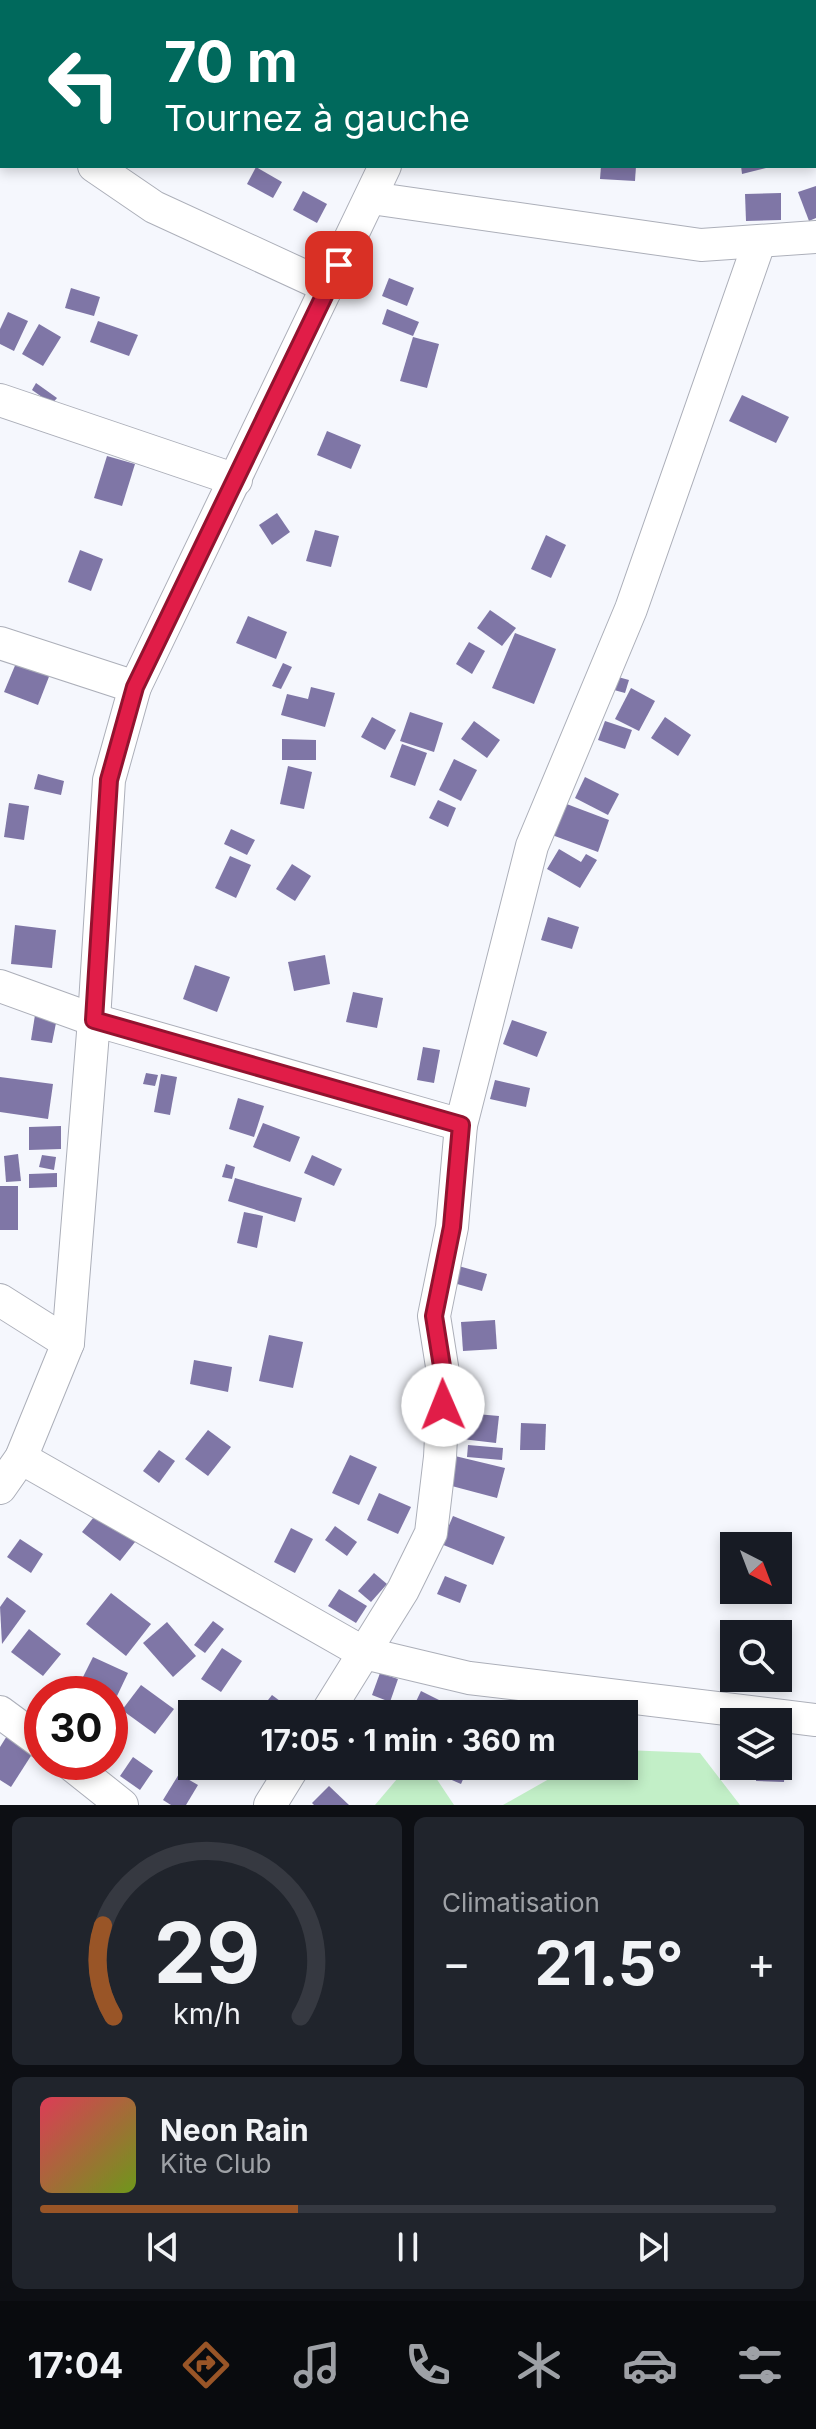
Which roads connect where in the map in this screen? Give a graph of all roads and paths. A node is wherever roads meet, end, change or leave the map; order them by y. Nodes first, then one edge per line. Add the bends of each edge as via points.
1 (97, 168) edge
2 (384, 168) edge
3 (371, 198) junction
4 (816, 237) edge
5 (759, 243) junction
6 (328, 287) junction
7 (0, 400) edge
8 (236, 480) junction
9 (0, 643) edge
10 (135, 687) junction
11 (0, 986) edge
12 (94, 1020) junction
13 (461, 1125) junction
14 (0, 1300) edge
15 (68, 1343) junction
16 (21, 1458) junction
17 (0, 1488) edge
18 (364, 1653) junction
19 (335, 1700) edge
20 (0, 1712) edge
21 (816, 1720) edge
22 (24, 1730) edge
23 (91, 1780) edge
24 (285, 1780) edge
25 (122, 1805) edge
26 (270, 1805) edge

1 - 6 street via 154,207
2 - 3 street
3 - 5 street via 701,245
3 - 6 street
4 - 5 street
5 - 13 street via 631,609 532,846
6 - 8 street
7 - 8 street
8 - 10 street
9 - 10 street
10 - 12 street via 109,780
11 - 12 street
12 - 13 street
12 - 15 street
13 - 18 street via 452,1227 434,1316 444,1379 431,1533
14 - 15 street
15 - 16 street
16 - 17 street
16 - 18 street
18 - 19 street
18 - 21 street via 469,1678
20 - 22 street
23 - 25 street
24 - 26 street

